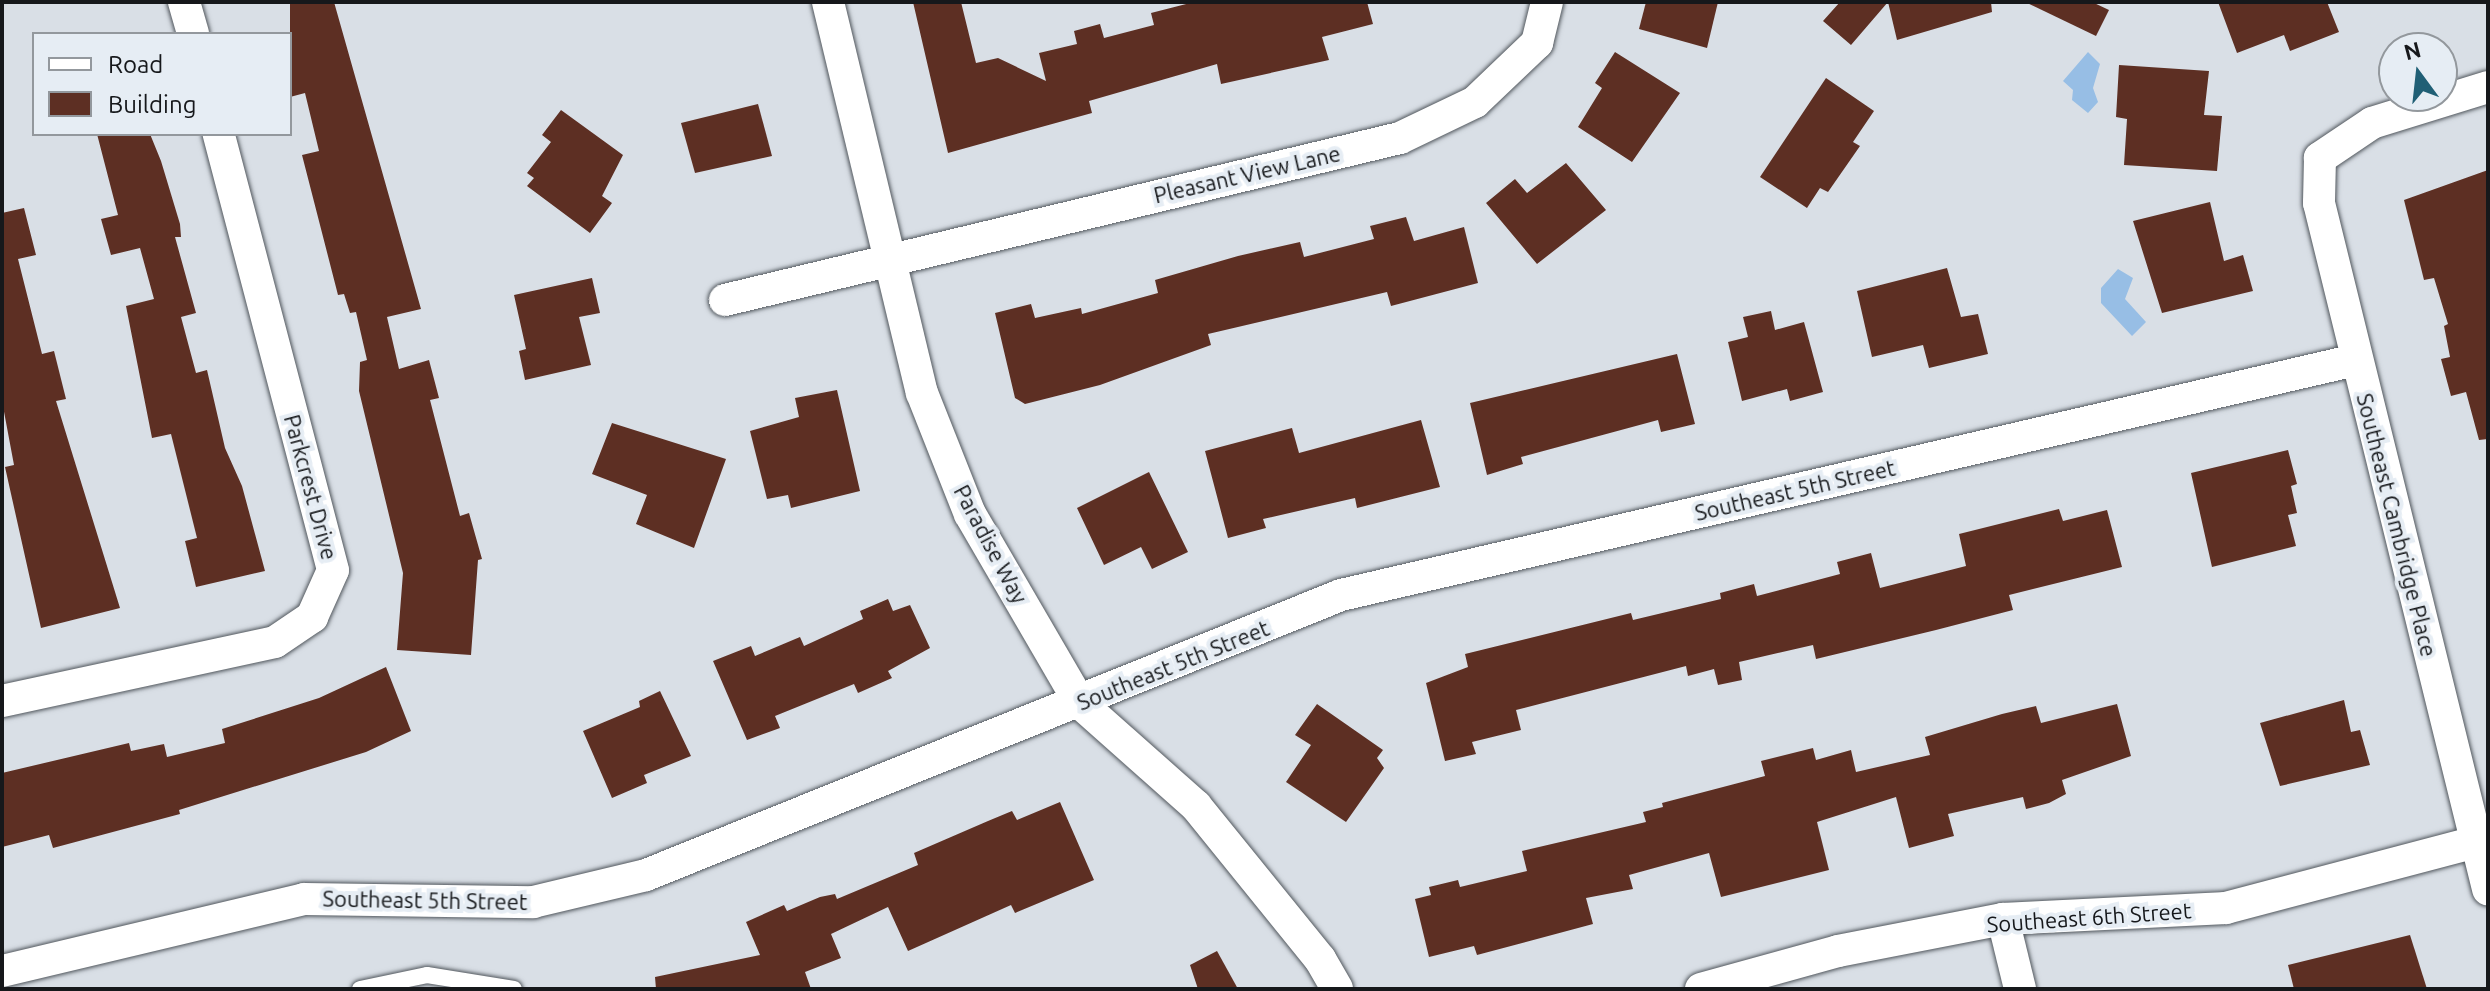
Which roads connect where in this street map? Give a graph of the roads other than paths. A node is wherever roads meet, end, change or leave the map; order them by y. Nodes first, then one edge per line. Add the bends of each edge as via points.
1 (184, 2) edge
2 (828, 2) edge
3 (1547, 2) edge
4 (192, 32) edge
5 (2488, 87) edge
6 (220, 136) edge
7 (888, 259) junction
8 (725, 300) dead end
9 (2356, 360) junction
10 (2, 701) edge
11 (1080, 703) junction
12 (2476, 842) junction
13 (2488, 889) edge
14 (2003, 919) junction
15 (2, 971) edge
16 (360, 989) edge
17 (514, 989) edge
18 (1337, 989) edge
19 (1701, 989) edge
20 (2020, 989) edge

1 - 4 street
2 - 7 street, Paradise Way
3 - 7 street, Pleasant View Lane via 1537,43 1475,102 1400,138
5 - 9 street, Southeast Cambridge Place via 2372,123 2320,158 2319,203
6 - 10 street, Parkcrest Drive via 333,570 312,617 275,642
7 - 8 street, Pleasant View Lane
7 - 11 street, Paradise Way via 922,393 970,514
9 - 11 street, Southeast 5th Street via 1341,595
9 - 12 street, Southeast Cambridge Place
11 - 15 street, Southeast 5th Street via 646,875 533,902 304,899
11 - 18 street, Paradise Way via 1196,806 1320,959
12 - 13 street, Southeast Cambridge Place
12 - 14 street, Southeast 6th Street via 2226,908
14 - 19 street, Southeast 6th Street via 1838,951
14 - 20 street
16 - 17 lane via 427,975

